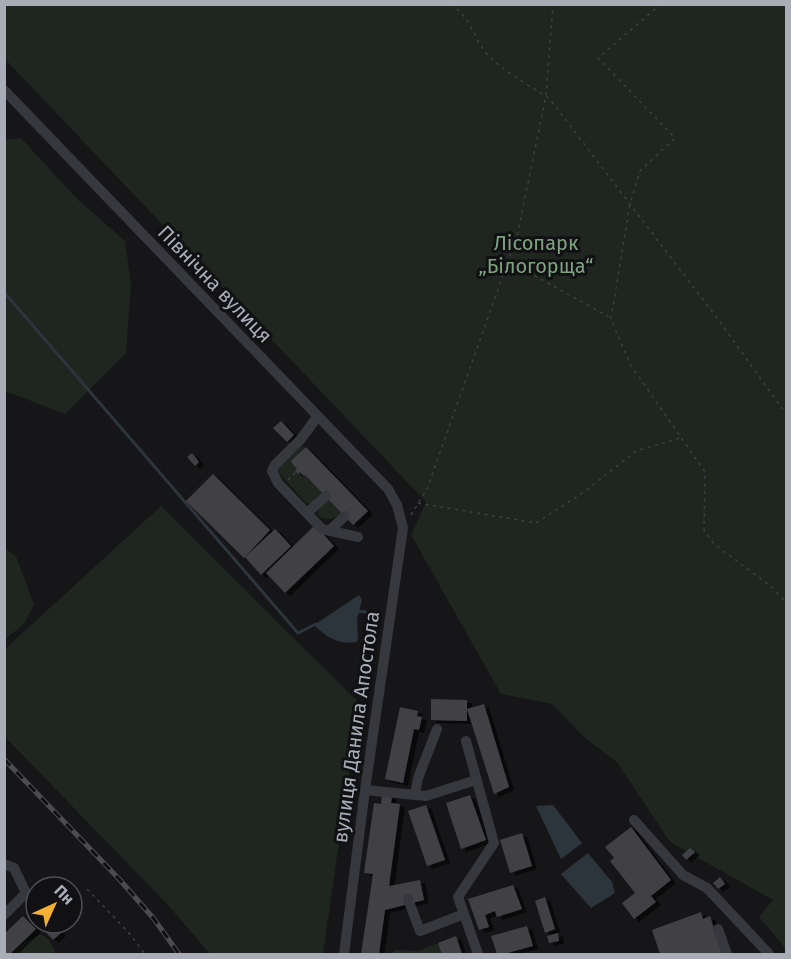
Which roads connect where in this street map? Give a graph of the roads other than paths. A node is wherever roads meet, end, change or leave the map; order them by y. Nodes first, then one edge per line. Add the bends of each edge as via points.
1 (4, 90) edge
2 (317, 417) junction
3 (326, 496) dead end
4 (398, 505) joint
5 (307, 513) junction
6 (345, 516) dead end
7 (330, 530) junction
8 (358, 537) dead end
9 (437, 729) dead end
10 (466, 741) dead end
11 (476, 780) junction
12 (365, 790) junction
13 (415, 795) junction
14 (634, 820) dead end
15 (4, 864) edge
16 (408, 899) dead end
17 (464, 914) junction
18 (4, 915) edge
19 (718, 929) dead end
20 (344, 954) edge
21 (478, 954) edge
22 (727, 954) edge
23 (769, 954) edge

1 - 2 street, Північна вулиця
2 - 4 street, Північна вулиця via 388,489
2 - 5 street via 272,471 278,483
3 - 5 street
4 - 12 street, вулиця Данила Апостола via 403,528
5 - 7 street via 322,529
6 - 7 street
7 - 8 street
9 - 13 street
10 - 11 street
11 - 13 street via 426,796
11 - 17 street via 494,843 458,897
12 - 13 street
12 - 20 street, вулиця Данила Апостола
14 - 23 street via 683,875 708,888
15 - 18 street via 15,868 26,893
16 - 17 street via 420,931
17 - 21 street
19 - 22 street

